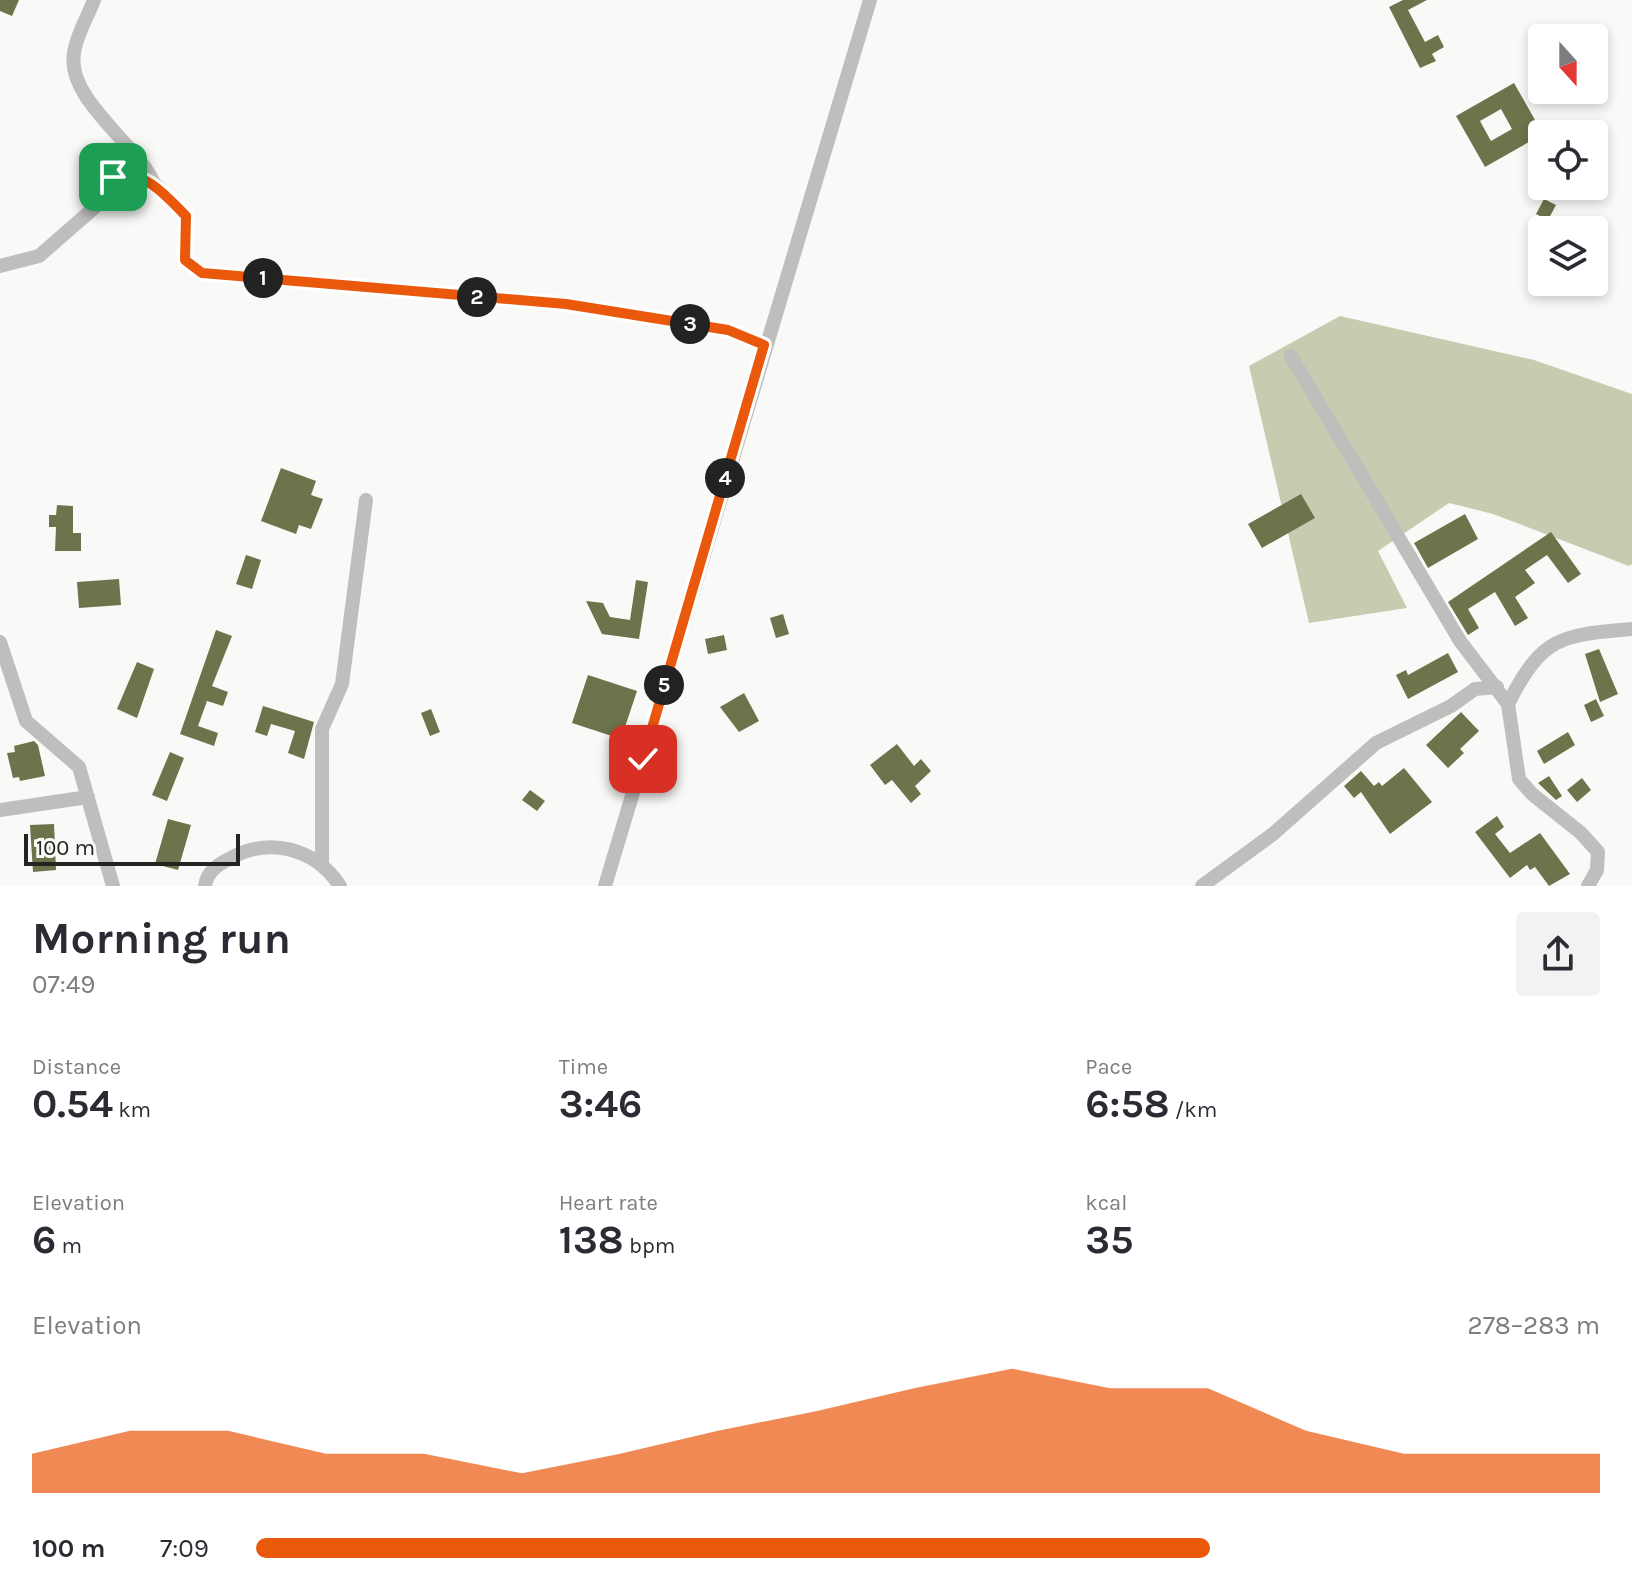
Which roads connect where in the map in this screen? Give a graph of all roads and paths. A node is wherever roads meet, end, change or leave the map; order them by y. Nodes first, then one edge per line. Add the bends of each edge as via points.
1 (94, 0) edge
2 (870, 0) edge
3 (154, 183) junction
4 (0, 266) edge
5 (764, 345) junction
6 (1291, 356) dead end
7 (366, 500) dead end
8 (1632, 629) edge
9 (0, 642) edge
10 (1497, 687) junction
11 (1508, 704) junction
12 (88, 797) junction
13 (0, 810) edge
14 (322, 865) junction
15 (1206, 885) edge
16 (113, 886) edge
17 (205, 886) edge
18 (340, 886) edge
19 (605, 886) edge
20 (1588, 886) edge

1 - 3 street via 73,54 80,89 146,165
2 - 5 street
3 - 4 street via 113,177 102,187 94,208 39,256
3 - 5 street via 186,216 185,260 202,273 566,304 728,330
5 - 19 street
6 - 10 street via 1460,641
7 - 14 street via 342,684 322,729
8 - 11 street via 1556,641 1538,652
9 - 12 street via 26,721 79,767
10 - 11 street
10 - 15 street via 1475,689 1376,743
11 - 20 street via 1519,779 1598,852 1597,870
12 - 13 street
12 - 16 street
14 - 17 street via 298,851 263,846 218,865
14 - 18 street

